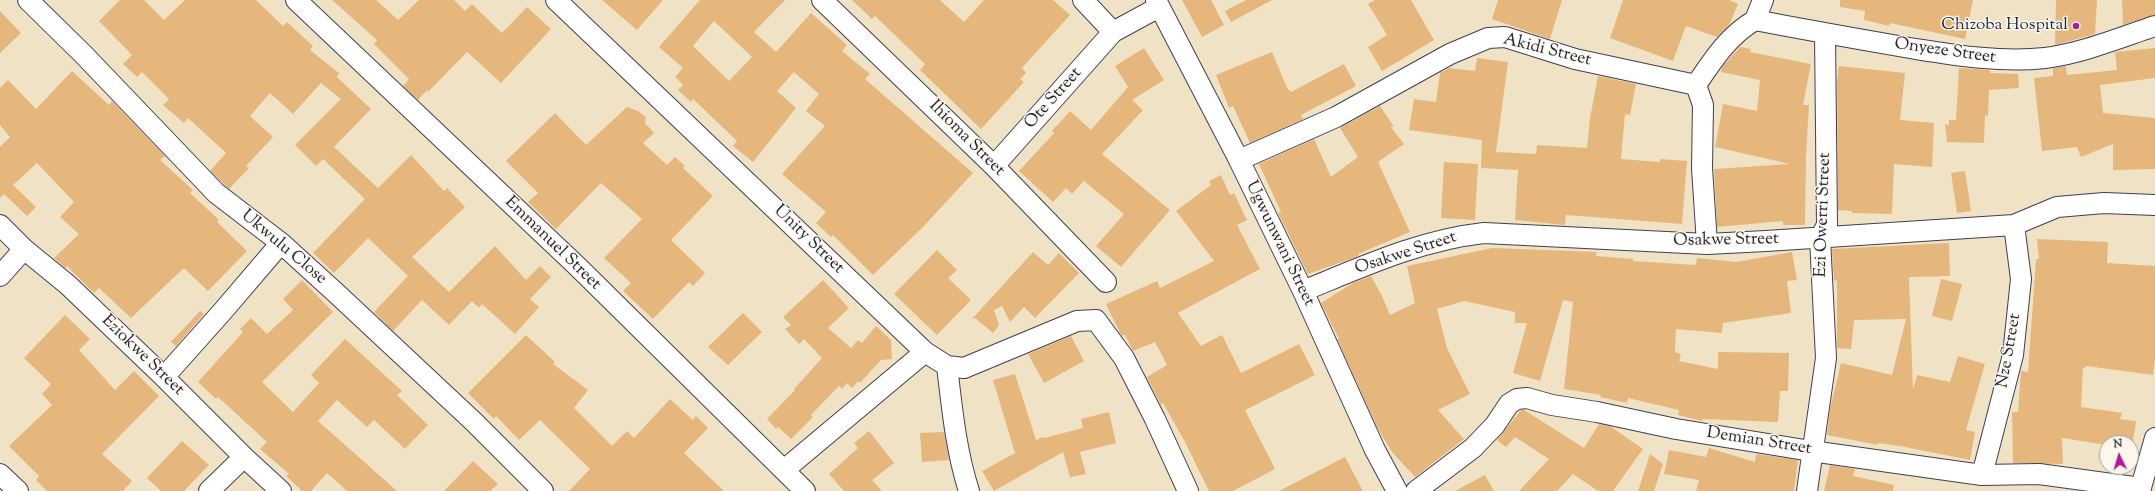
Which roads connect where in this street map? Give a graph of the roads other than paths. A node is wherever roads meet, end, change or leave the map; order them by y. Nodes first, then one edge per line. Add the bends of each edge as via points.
1 (28, 0) edge
2 (296, 0) edge
3 (556, 0) edge
4 (822, 0) edge
5 (1083, 0) edge
6 (1763, 0) edge
7 (1157, 4) edge
8 (1755, 20) junction
9 (2155, 26) edge
10 (1113, 32) junction
11 (1825, 34) junction
12 (1696, 85) junction
13 (1238, 160) junction
14 (994, 166) junction
15 (2155, 205) edge
16 (0, 225) edge
17 (2014, 225) junction
18 (1820, 238) junction
19 (282, 243) junction
20 (1707, 244) junction
21 (24, 249) junction
22 (0, 276) edge
23 (1106, 282) dead end
24 (1303, 291) junction
25 (925, 352) junction
26 (947, 366) junction
27 (164, 377) junction
28 (2155, 438) edge
29 (1811, 451) junction
30 (244, 457) junction
31 (784, 470) junction
32 (0, 474) edge
33 (1982, 475) junction
34 (2141, 489) edge
35 (18, 491) edge
36 (209, 491) edge
37 (281, 491) edge
38 (543, 491) edge
39 (805, 491) edge
40 (969, 491) edge
41 (1188, 491) edge
42 (1397, 491) edge
43 (1416, 491) edge
44 (1806, 491) edge

1 - 19 street, Ukwulu Close via 216,193
2 - 31 street, Emmanuel Street via 578,267
3 - 25 street, Unity Street
4 - 14 street, Ihioma Street
5 - 10 street
6 - 8 street
7 - 10 street, Ote Street
7 - 13 street, Ugwunwani Street
8 - 11 street, Onyeze Street
8 - 12 street via 1734,34 1721,48
9 - 11 street, Onyeze Street via 2083,50 2045,58 2008,60
10 - 14 street, Ote Street
11 - 18 street, Ezi Owerri Street via 1827,225
12 - 13 street, Akidi Street via 1575,59 1505,37 1488,38 1450,54 1336,118
12 - 20 street via 1703,105 1702,168
13 - 24 street, Ugwunwani Street
14 - 23 street, Ihioma Street
15 - 17 street, Osakwe Street via 2104,203 2057,207
16 - 21 street, Eziokwe Street
17 - 18 street, Osakwe Street
17 - 33 street, Nze Street via 2021,279 2013,355
18 - 20 street, Osakwe Street
18 - 29 street, Ezi Owerri Street via 1826,358
19 - 27 street
19 - 38 street, Ukwulu Close via 474,422
20 - 24 street, Osakwe Street via 1484,233 1456,236 1388,256
21 - 22 street
21 - 27 street, Eziokwe Street via 68,285
24 - 42 street, Ugwunwani Street via 1375,450
25 - 26 street, Unity Street
25 - 31 street
26 - 40 street via 963,472
26 - 41 street, Unity Street via 964,368 1077,321 1096,320 1124,358
27 - 30 street, Eziokwe Street
28 - 34 street
29 - 33 street, Demian Street
29 - 43 street, Demian Street via 1552,406 1527,398 1517,399 1473,448
29 - 44 street, Ezi Owerri Street
30 - 36 street
30 - 37 street, Eziokwe Street
31 - 39 street, Emmanuel Street
32 - 35 street
33 - 34 street, Demian Street via 2039,474

